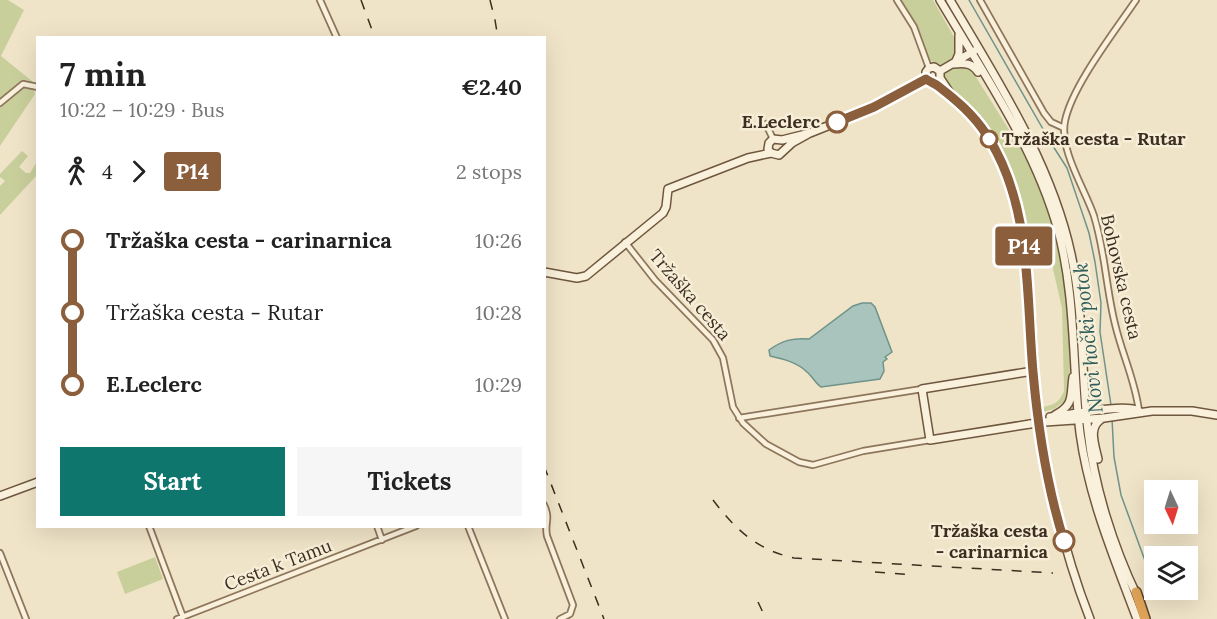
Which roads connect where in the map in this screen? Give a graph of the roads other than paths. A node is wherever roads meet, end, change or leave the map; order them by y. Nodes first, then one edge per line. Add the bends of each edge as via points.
1 (320, 0) edge
2 (897, 0) edge
3 (940, 0) edge
4 (950, 0) edge
5 (980, 0) edge
6 (1136, 0) edge
7 (959, 33) junction
8 (336, 36) edge
9 (979, 48) junction
10 (971, 53) junction
11 (954, 64) junction
12 (929, 68) junction
13 (940, 75) junction
14 (930, 81) junction
15 (36, 87) edge
16 (991, 87) junction
17 (954, 98) junction
18 (0, 103) edge
19 (766, 124) dead end
20 (1064, 128) junction
21 (810, 133) junction
22 (773, 139) junction
23 (782, 140) junction
24 (768, 146) junction
25 (784, 149) junction
26 (771, 153) junction
27 (748, 158) junction
28 (625, 242) junction
29 (546, 272) edge
30 (1075, 368) junction
31 (1033, 371) junction
32 (922, 389) junction
33 (1139, 411) junction
34 (1038, 414) dead end
35 (1104, 414) junction
36 (1217, 415) edge
37 (1083, 416) junction
38 (739, 418) junction
39 (1047, 420) junction
40 (1040, 431) dead end
41 (930, 440) junction
42 (1096, 474) junction
43 (36, 483) edge
44 (0, 496) edge
45 (546, 509) edge
46 (149, 528) edge
47 (378, 528) edge
48 (411, 528) edge
49 (469, 528) edge
50 (546, 528) edge
51 (546, 528) edge
52 (382, 540) junction
53 (1, 555) edge
54 (1136, 592) joint
55 (183, 616) junction
56 (26, 619) edge
57 (177, 619) edge
58 (505, 619) edge
59 (560, 619) edge
60 (1090, 619) edge
61 (1137, 619) edge
62 (1147, 619) edge

1 - 8 street
2 - 12 street via 914,27
3 - 7 street
4 - 9 street
5 - 20 street via 1044,113 1052,123
6 - 20 street via 1076,93
7 - 10 street
7 - 11 street via 960,54
9 - 10 street
9 - 37 street via 1038,159 1063,224 1078,292
10 - 11 street
10 - 16 street
11 - 13 street
11 - 16 street via 974,66
12 - 13 street via 936,68
12 - 14 street via 926,72
13 - 14 street
13 - 17 street
14 - 17 street
14 - 21 street
15 - 18 street via 23,84
16 - 30 street via 1017,132 1057,227 1071,294
17 - 31 street via 989,138 1012,194 1025,253
19 - 22 street
20 - 33 street, Bohovska cesta via 1068,152 1094,215 1115,325 1135,384
21 - 23 street
21 - 25 street
22 - 23 street
22 - 24 street
23 - 25 street
24 - 26 street
24 - 27 street
25 - 26 street via 779,155
26 - 27 street
27 - 28 street, Tržaška cesta via 668,189 663,213
28 - 29 street via 584,277
28 - 38 street, Tržaška cesta via 655,280 709,334 720,351
30 - 37 street
30 - 39 street via 1069,403
31 - 32 street
31 - 34 street
32 - 38 street
32 - 41 street
33 - 35 street, Tržaška cesta via 1133,408
33 - 36 street, Tržaška cesta
35 - 37 street, Tržaška cesta
35 - 42 street via 1094,427
37 - 39 street, Tržaška cesta via 1050,423
37 - 42 street
37 - 61 street via 1084,459 1093,498
38 - 41 street, Tržaška cesta via 766,444 805,464 821,464 863,451
39 - 41 street, Tržaška cesta, bridge
40 - 60 street via 1052,498
42 - 54 street via 1110,525
43 - 44 street
45 - 50 street
46 - 55 street
47 - 52 street
48 - 52 street, Cesta k Tamu
49 - 58 street
51 - 59 street via 573,605 570,614
52 - 55 street, Cesta k Tamu
53 - 56 street
54 - 62 highway
55 - 57 street, Cesta k Tamu

